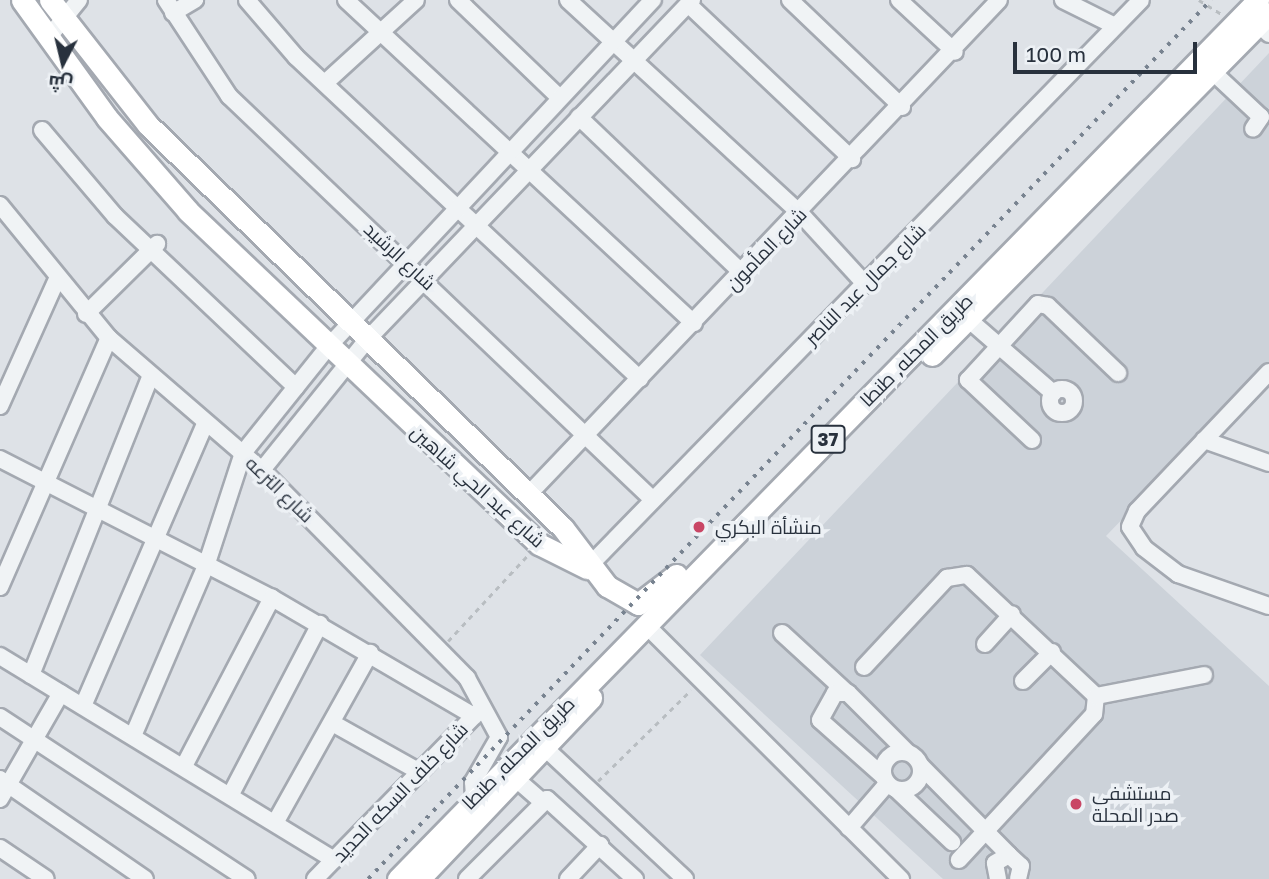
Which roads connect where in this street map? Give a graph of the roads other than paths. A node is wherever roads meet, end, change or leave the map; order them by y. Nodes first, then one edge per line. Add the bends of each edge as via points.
1 (22, 0) edge
2 (50, 0) edge
3 (79, 0) edge
4 (195, 0) edge
5 (247, 0) edge
6 (346, 0) edge
7 (415, 0) edge
8 (458, 0) edge
9 (568, 0) edge
10 (653, 0) edge
11 (790, 0) edge
12 (899, 0) edge
13 (999, 0) edge
14 (1063, 0) edge
15 (1141, 0) edge
16 (1258, 0) edge
17 (690, 2) edge
18 (170, 7) edge
19 (64, 20) junction
20 (1266, 23) edge
21 (1115, 26) junction
22 (379, 32) junction
23 (48, 38) junction
24 (612, 43) junction
25 (955, 52) junction
26 (633, 61) junction
27 (1214, 74) junction
28 (325, 83) junction
29 (560, 99) junction
30 (902, 107) junction
31 (579, 117) junction
32 (1253, 129) dead end
33 (42, 130) dead end
34 (510, 153) junction
35 (852, 159) junction
36 (528, 170) junction
37 (0, 205) edge
38 (458, 208) junction
39 (800, 213) junction
40 (476, 225) junction
41 (153, 248) junction
42 (407, 263) junction
43 (742, 273) junction
44 (57, 279) junction
45 (424, 279) junction
46 (865, 284) junction
47 (86, 314) junction
48 (968, 318) junction
49 (694, 323) junction
50 (349, 324) junction
51 (109, 338) junction
52 (366, 341) junction
53 (999, 346) junction
54 (327, 348) junction
55 (345, 365) junction
56 (1269, 372) edge
57 (1118, 373) dead end
58 (150, 378) junction
59 (640, 379) junction
60 (296, 387) junction
61 (1053, 393) dead end
62 (0, 406) edge
63 (205, 424) junction
64 (589, 433) junction
65 (1032, 440) dead end
66 (1204, 440) junction
67 (243, 453) junction
68 (0, 459) edge
69 (1269, 463) edge
70 (262, 470) junction
71 (48, 484) junction
72 (528, 495) junction
73 (652, 499) junction
74 (100, 510) junction
75 (154, 538) junction
76 (717, 552) junction
77 (207, 563) junction
78 (587, 568) junction
79 (0, 587) edge
80 (272, 598) junction
81 (1269, 606) edge
82 (1012, 614) junction
83 (320, 624) junction
84 (654, 633) junction
85 (782, 633) dead end
86 (985, 643) dead end
87 (1052, 652) junction
88 (370, 653) junction
89 (0, 656) edge
90 (864, 667) dead end
91 (31, 675) junction
92 (1204, 675) dead end
93 (1023, 681) dead end
94 (845, 691) junction
95 (61, 693) junction
96 (1096, 696) junction
97 (83, 706) junction
98 (479, 711) junction
99 (0, 717) edge
100 (334, 724) junction
101 (133, 736) junction
102 (35, 739) junction
103 (544, 747) junction
104 (907, 752) junction
105 (184, 766) junction
106 (921, 766) junction
107 (420, 772) junction
108 (515, 778) junction
109 (4, 782) edge
110 (889, 783) junction
111 (231, 794) junction
112 (474, 795) junction
113 (0, 799) edge
114 (541, 801) junction
115 (275, 823) junction
116 (849, 828) junction
117 (987, 830) junction
118 (951, 842) dead end
119 (600, 845) junction
120 (0, 848) edge
121 (1009, 856) junction
122 (334, 860) junction
123 (959, 860) dead end
124 (46, 879) edge
125 (145, 879) edge
126 (247, 879) edge
127 (315, 879) edge
128 (398, 879) edge
129 (419, 879) edge
130 (467, 879) edge
131 (568, 879) edge
132 (635, 879) edge
133 (685, 879) edge
134 (901, 879) edge
135 (998, 879) edge
136 (1019, 879) edge

1 - 23 main road, شارع عبد الحي شاهين
2 - 19 main road, شارع عبد الحي شاهين
3 - 19 street
4 - 18 street
5 - 28 street
6 - 22 street
7 - 22 street
8 - 29 street
9 - 24 street
10 - 24 street
11 - 30 street
12 - 25 street
13 - 25 street, شارع المأمون
14 - 21 street
15 - 21 street, شارع جمال عبد الناصر
16 - 76 main road, طريق المحله, طنطا / 37
17 - 26 street
17 - 35 street
18 - 42 street, شارع الرشيد via 229,96
19 - 23 street
19 - 50 main road, شارع عبد الحي شاهين via 148,125
20 - 27 main road, طريق المحله, طنطا / 37
21 - 46 street, شارع جمال عبد الناصر
22 - 28 street
22 - 34 street
23 - 54 main road, شارع عبد الحي شاهين via 179,202
24 - 26 street
24 - 29 street
25 - 30 street, شارع المأمون
26 - 31 street
26 - 39 street
27 - 32 street via 1261,117
27 - 48 main road, طريق المحله, طنطا / 37
28 - 38 street
29 - 34 street
30 - 35 street, شارع المأمون
31 - 36 street
31 - 43 street
33 - 41 street
34 - 36 street
34 - 38 street
35 - 39 street, شارع المأمون
36 - 40 street
36 - 49 street
37 - 44 street, شارع الترعه
38 - 40 street
38 - 42 street
39 - 43 street, شارع المأمون
39 - 46 street
40 - 45 street
40 - 59 street
41 - 47 street
41 - 60 street
42 - 45 street, شارع الرشيد
42 - 50 street
43 - 49 street, شارع المأمون
44 - 47 street, شارع الترعه
44 - 62 street
45 - 52 street
45 - 64 street, شارع الرشيد
46 - 73 street, شارع جمال عبد الناصر
47 - 51 street, شارع الترعه
48 - 53 street
48 - 84 main road, طريق المحله, طنطا / 37
49 - 59 street, شارع المأمون
50 - 52 main road, شارع عبد الحي شاهين
50 - 54 street
51 - 58 street, شارع الترعه
51 - 71 street
52 - 55 street
52 - 72 main road, شارع عبد الحي شاهين
53 - 57 street via 1045,303
53 - 61 street
53 - 65 street via 968,384
54 - 55 main road, شارع عبد الحي شاهين
54 - 60 street
55 - 70 street
55 - 78 main road, شارع عبد الحي شاهين via 539,544
56 - 66 street
58 - 63 street, شارع الترعه
58 - 74 street
59 - 64 street, شارع المأمون
60 - 67 street
63 - 67 street, شارع الترعه
63 - 75 street
64 - 72 street, شارع المأمون
64 - 73 street, شارع الرشيد
66 - 69 street
66 - 81 street via 1137,511 1134,537 1178,574
67 - 70 street, شارع الترعه
67 - 77 street
68 - 71 street
70 - 98 street, شارع الترعه via 442,647
71 - 74 street
71 - 79 street
72 - 78 main road, شارع عبد الحي شاهين via 563,528
73 - 78 street, شارع جمال عبد الناصر
74 - 75 street
74 - 91 street
75 - 77 street
75 - 97 street
76 - 78 main road via 702,552 638,604 629,604
76 - 112 main road, طريق المحله, طنطا / 37
77 - 80 street
77 - 101 street
80 - 83 street
80 - 105 street
82 - 86 street
82 - 87 street
82 - 90 street via 974,578 953,575
83 - 88 street
83 - 111 street
84 - 103 main road, طريق المحله, طنطا / 37
84 - 116 street
85 - 94 street
87 - 93 street
87 - 96 street
88 - 98 street
88 - 100 street
89 - 91 street
91 - 95 street
92 - 96 street
94 - 104 street
94 - 110 street via 835,693 820,720
95 - 97 street
95 - 102 street
96 - 117 street via 1094,714
97 - 101 street
98 - 107 street, شارع خلف السكه الحديد
98 - 112 street, شارع الترعه via 499,745 475,778
99 - 102 street
100 - 107 street
100 - 115 street
101 - 105 street
102 - 109 street
102 - 126 street
103 - 108 main road, طريق المحله, طنطا / 37
103 - 133 street
104 - 106 street
104 - 110 street via 888,757
105 - 111 street
106 - 110 street via 916,785
106 - 117 street
107 - 122 street, شارع خلف السكه الحديد
108 - 114 street
108 - 129 main road, طريق المحله, طنطا / 37
109 - 113 street
109 - 125 street
110 - 116 street
110 - 118 street
111 - 115 street
112 - 128 main road, طريق المحله, طنطا / 37
114 - 119 street via 553,800
114 - 130 street
115 - 122 street
116 - 134 street
117 - 121 street
117 - 123 street
119 - 131 street
119 - 132 street
120 - 124 street
121 - 135 street via 995,863
121 - 136 street via 1019,862
122 - 127 street, شارع خلف السكه الحديد

